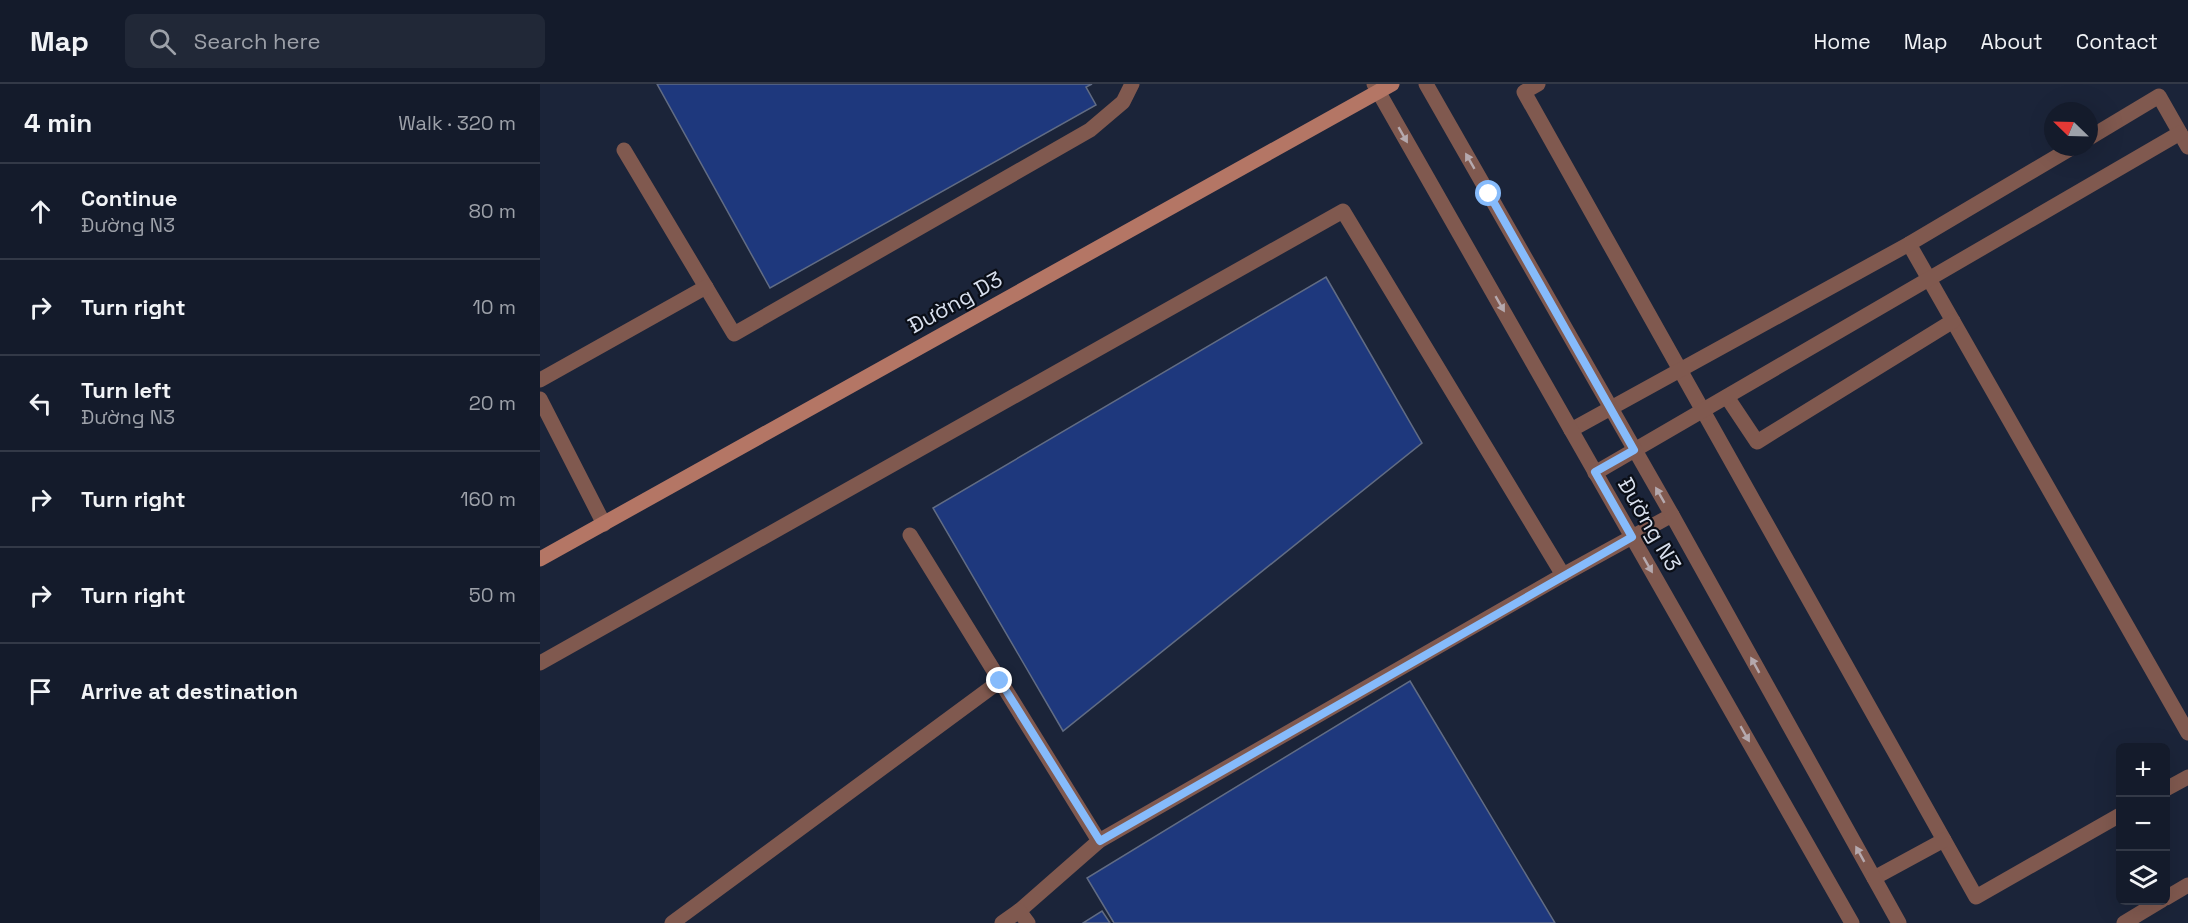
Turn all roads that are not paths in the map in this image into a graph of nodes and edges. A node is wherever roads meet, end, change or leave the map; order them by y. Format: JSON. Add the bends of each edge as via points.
{"nodes":[{"id":1,"x":1132,"y":84,"type":"edge"},
{"id":2,"x":1426,"y":84,"type":"edge"},
{"id":3,"x":1538,"y":84,"type":"edge"},
{"id":4,"x":1381,"y":86,"type":"edge"},
{"id":5,"x":2098,"y":133,"type":"edge"},
{"id":6,"x":2180,"y":133,"type":"junction"},
{"id":7,"x":2188,"y":147,"type":"edge"},
{"id":8,"x":624,"y":150,"type":"dead end"},
{"id":9,"x":2058,"y":156,"type":"edge"},
{"id":10,"x":1909,"y":244,"type":"junction"},
{"id":11,"x":1929,"y":279,"type":"junction"},
{"id":12,"x":706,"y":287,"type":"junction"},
{"id":13,"x":1953,"y":321,"type":"junction"},
{"id":14,"x":1680,"y":370,"type":"junction"},
{"id":15,"x":540,"y":380,"type":"edge"},
{"id":16,"x":1727,"y":397,"type":"junction"},
{"id":17,"x":1610,"y":409,"type":"junction"},
{"id":18,"x":542,"y":410,"type":"edge"},
{"id":19,"x":1702,"y":411,"type":"junction"},
{"id":20,"x":1571,"y":430,"type":"junction"},
{"id":21,"x":1634,"y":450,"type":"junction"},
{"id":22,"x":1595,"y":472,"type":"junction"},
{"id":23,"x":1672,"y":515,"type":"junction"},
{"id":24,"x":604,"y":524,"type":"junction"},
{"id":25,"x":910,"y":535,"type":"dead end"},
{"id":26,"x":1632,"y":537,"type":"junction"},
{"id":27,"x":540,"y":559,"type":"edge"},
{"id":28,"x":1563,"y":575,"type":"junction"},
{"id":29,"x":540,"y":663,"type":"edge"},
{"id":30,"x":1000,"y":681,"type":"junction"},
{"id":31,"x":2188,"y":733,"type":"edge"},
{"id":32,"x":2188,"y":777,"type":"edge"},
{"id":33,"x":2170,"y":787,"type":"edge"},
{"id":34,"x":2116,"y":818,"type":"edge"},
{"id":35,"x":1944,"y":840,"type":"junction"},
{"id":36,"x":1100,"y":841,"type":"junction"},
{"id":37,"x":1874,"y":878,"type":"junction"},
{"id":38,"x":2188,"y":885,"type":"edge"},
{"id":39,"x":2170,"y":896,"type":"edge"},
{"id":40,"x":2154,"y":905,"type":"edge"},
{"id":41,"x":1024,"y":917,"type":"edge"},
{"id":42,"x":672,"y":923,"type":"edge"},
{"id":43,"x":1002,"y":923,"type":"edge"},
{"id":44,"x":1852,"y":923,"type":"edge"},
{"id":45,"x":1899,"y":923,"type":"edge"},
{"id":46,"x":2124,"y":923,"type":"edge"}],
"edges":[{"from":1,"to":12,"type":"street","via":[[1123,102],[1090,130],[734,334]]},
{"from":17,"to":2,"type":"street","name":"Đường N3","one_way":true},
{"from":3,"to":14,"type":"street","via":[[1524,92]]},
{"from":4,"to":20,"type":"street","name":"Đường N3","one_way":true},
{"from":4,"to":24,"type":"main road","name":"Đường D3"},
{"from":5,"to":6,"type":"street","via":[[2159,96]]},
{"from":6,"to":7,"type":"street"},
{"from":6,"to":11,"type":"street"},
{"from":8,"to":12,"type":"street"},
{"from":9,"to":10,"type":"street"},
{"from":10,"to":11,"type":"street"},
{"from":10,"to":14,"type":"street"},
{"from":11,"to":13,"type":"street"},
{"from":11,"to":16,"type":"street"},
{"from":12,"to":15,"type":"street"},
{"from":13,"to":16,"type":"street","via":[[1756,442]]},
{"from":13,"to":31,"type":"street"},
{"from":14,"to":17,"type":"street"},
{"from":14,"to":19,"type":"street"},
{"from":16,"to":19,"type":"street"},
{"from":17,"to":20,"type":"street"},
{"from":17,"to":21,"type":"street","name":"Đường N3"},
{"from":18,"to":24,"type":"street"},
{"from":19,"to":21,"type":"street"},
{"from":19,"to":35,"type":"street"},
{"from":20,"to":22,"type":"street","name":"Đường N3"},
{"from":21,"to":22,"type":"street"},
{"from":23,"to":21,"type":"street","name":"Đường N3","one_way":true},
{"from":22,"to":26,"type":"street","name":"Đường N3"},
{"from":23,"to":26,"type":"street"},
{"from":37,"to":23,"type":"street","name":"Đường N3","one_way":true},
{"from":24,"to":27,"type":"main road","name":"Đường D3"},
{"from":25,"to":30,"type":"street"},
{"from":26,"to":28,"type":"street"},
{"from":26,"to":44,"type":"street","name":"Đường N3","one_way":true},
{"from":28,"to":29,"type":"street","via":[[1343,211]]},
{"from":28,"to":36,"type":"street"},
{"from":30,"to":36,"type":"street"},
{"from":30,"to":42,"type":"street"},
{"from":32,"to":33,"type":"street"},
{"from":34,"to":35,"type":"street","via":[[1976,897]]},
{"from":35,"to":37,"type":"street"},
{"from":36,"to":41,"type":"street"},
{"from":37,"to":45,"type":"street","name":"Đường N3"},
{"from":38,"to":39,"type":"street"},
{"from":40,"to":46,"type":"street"},
{"from":41,"to":43,"type":"street"}]}
